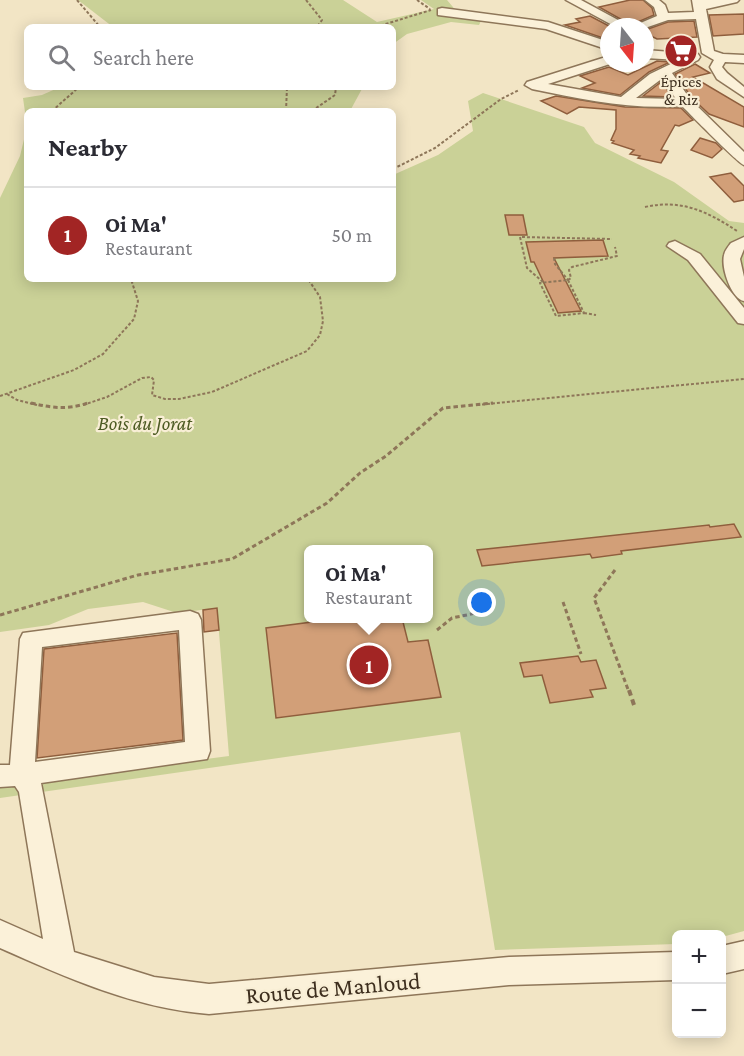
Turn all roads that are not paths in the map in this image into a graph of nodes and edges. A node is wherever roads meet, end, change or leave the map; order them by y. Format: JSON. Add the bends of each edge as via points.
{"nodes":[{"id":1,"x":572,"y":0,"type":"edge"},
{"id":2,"x":651,"y":0,"type":"edge"},
{"id":3,"x":733,"y":0,"type":"edge"},
{"id":4,"x":700,"y":7,"type":"edge"},
{"id":5,"x":442,"y":12,"type":"dead end"},
{"id":6,"x":607,"y":18,"type":"edge"},
{"id":7,"x":664,"y":18,"type":"junction"},
{"id":8,"x":654,"y":21,"type":"edge"},
{"id":9,"x":600,"y":43,"type":"edge"},
{"id":10,"x":654,"y":49,"type":"edge"},
{"id":11,"x":654,"y":54,"type":"edge"},
{"id":12,"x":661,"y":54,"type":"junction"},
{"id":13,"x":715,"y":56,"type":"junction"},
{"id":14,"x":694,"y":57,"type":"junction"},
{"id":15,"x":744,"y":59,"type":"edge"},
{"id":16,"x":600,"y":63,"type":"edge"},
{"id":17,"x":665,"y":73,"type":"junction"},
{"id":18,"x":744,"y":93,"type":"edge"},
{"id":19,"x":626,"y":100,"type":"junction"},
{"id":20,"x":685,"y":102,"type":"junction"},
{"id":21,"x":744,"y":161,"type":"edge"},
{"id":22,"x":744,"y":242,"type":"edge"},
{"id":23,"x":675,"y":246,"type":"dead end"},
{"id":24,"x":744,"y":296,"type":"edge"},
{"id":25,"x":744,"y":319,"type":"edge"},
{"id":26,"x":11,"y":776,"type":"edge"},
{"id":27,"x":0,"y":934,"type":"edge"},
{"id":28,"x":744,"y":955,"type":"edge"},
{"id":29,"x":726,"y":959,"type":"edge"},
{"id":30,"x":61,"y":960,"type":"junction"},
{"id":31,"x":672,"y":966,"type":"edge"}],
"edges":[{"from":1,"to":6,"type":"street"},
{"from":2,"to":7,"type":"street","via":[[659,5]]},
{"from":3,"to":4,"type":"street"},
{"from":4,"to":7,"type":"street"},
{"from":4,"to":13,"type":"street"},
{"from":5,"to":9,"type":"street","via":[[548,26]]},
{"from":7,"to":8,"type":"street"},
{"from":10,"to":12,"type":"street"},
{"from":11,"to":12,"type":"street"},
{"from":12,"to":14,"type":"street"},
{"from":13,"to":14,"type":"street"},
{"from":13,"to":15,"type":"street"},
{"from":13,"to":18,"type":"street","via":[[719,74]]},
{"from":14,"to":17,"type":"street"},
{"from":16,"to":19,"type":"street","via":[[532,85]]},
{"from":17,"to":19,"type":"street"},
{"from":17,"to":20,"type":"street"},
{"from":19,"to":20,"type":"street"},
{"from":20,"to":21,"type":"street"},
{"from":22,"to":24,"type":"street","via":[[735,247],[731,258]]},
{"from":23,"to":25,"type":"street","via":[[694,257]]},
{"from":26,"to":26,"type":"street","via":[[31,639],[190,620],[198,751]]},
{"from":26,"to":30,"type":"street","via":[[31,790]]},
{"from":27,"to":30,"type":"street","name":"Route de Manloud"},
{"from":28,"to":29,"type":"street"},
{"from":30,"to":31,"type":"street","name":"Route de Manloud","via":[[155,994],[209,999],[508,971]]}]}
